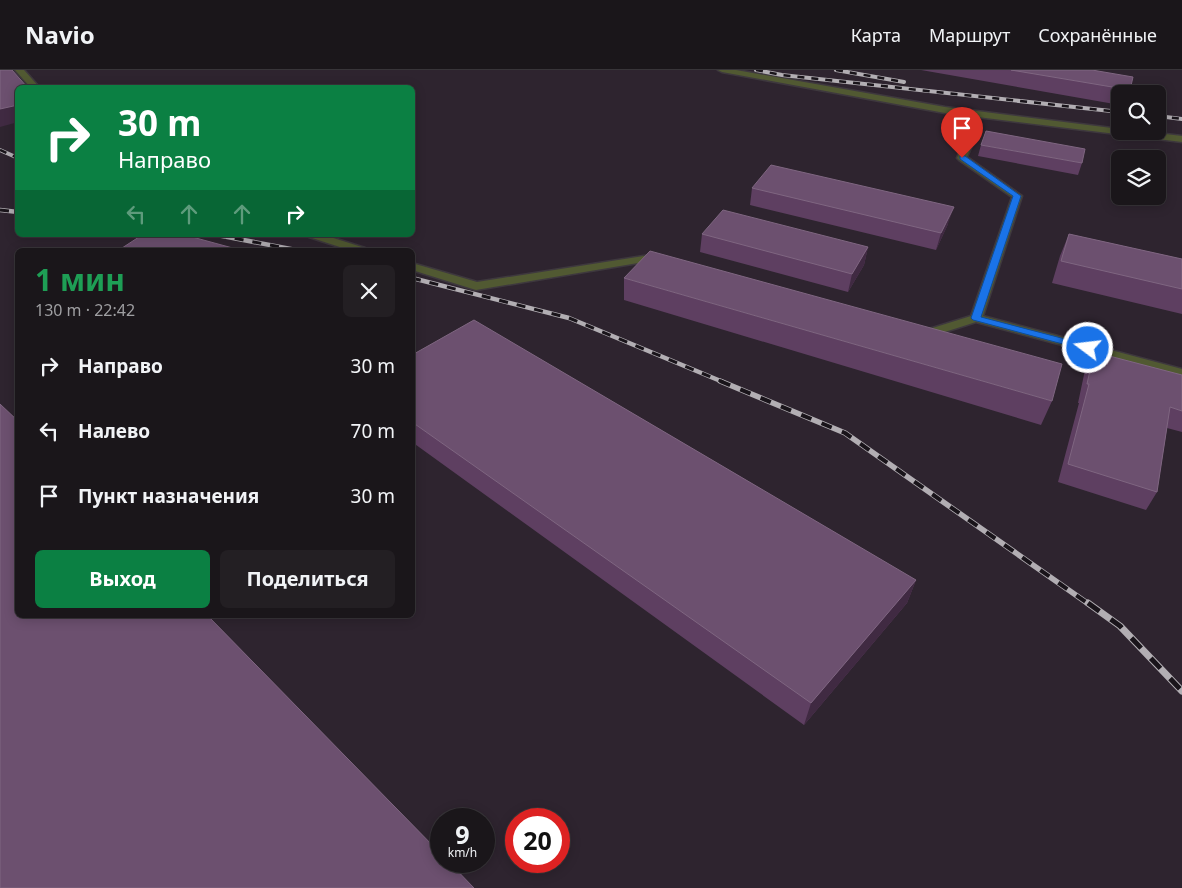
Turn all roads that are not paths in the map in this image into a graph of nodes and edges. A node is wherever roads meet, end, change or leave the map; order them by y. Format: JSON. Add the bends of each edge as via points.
{"nodes":[{"id":1,"x":19,"y":70,"type":"edge"},
{"id":2,"x":722,"y":70,"type":"edge"},
{"id":3,"x":33,"y":85,"type":"edge"},
{"id":4,"x":1182,"y":139,"type":"edge"},
{"id":5,"x":968,"y":143,"type":"dead end"},
{"id":6,"x":319,"y":237,"type":"edge"},
{"id":7,"x":355,"y":248,"type":"edge"},
{"id":8,"x":415,"y":267,"type":"edge"},
{"id":9,"x":976,"y":318,"type":"junction"},
{"id":10,"x":1182,"y":373,"type":"edge"}],
"edges":[{"from":1,"to":3,"type":"lane"},
{"from":2,"to":4,"type":"lane","via":[[944,110]]},
{"from":5,"to":9,"type":"lane","via":[[962,158],[1017,196]]},
{"from":6,"to":7,"type":"lane"},
{"from":8,"to":9,"type":"lane","via":[[476,286],[650,258],[926,334]]},
{"from":9,"to":10,"type":"lane"}]}
